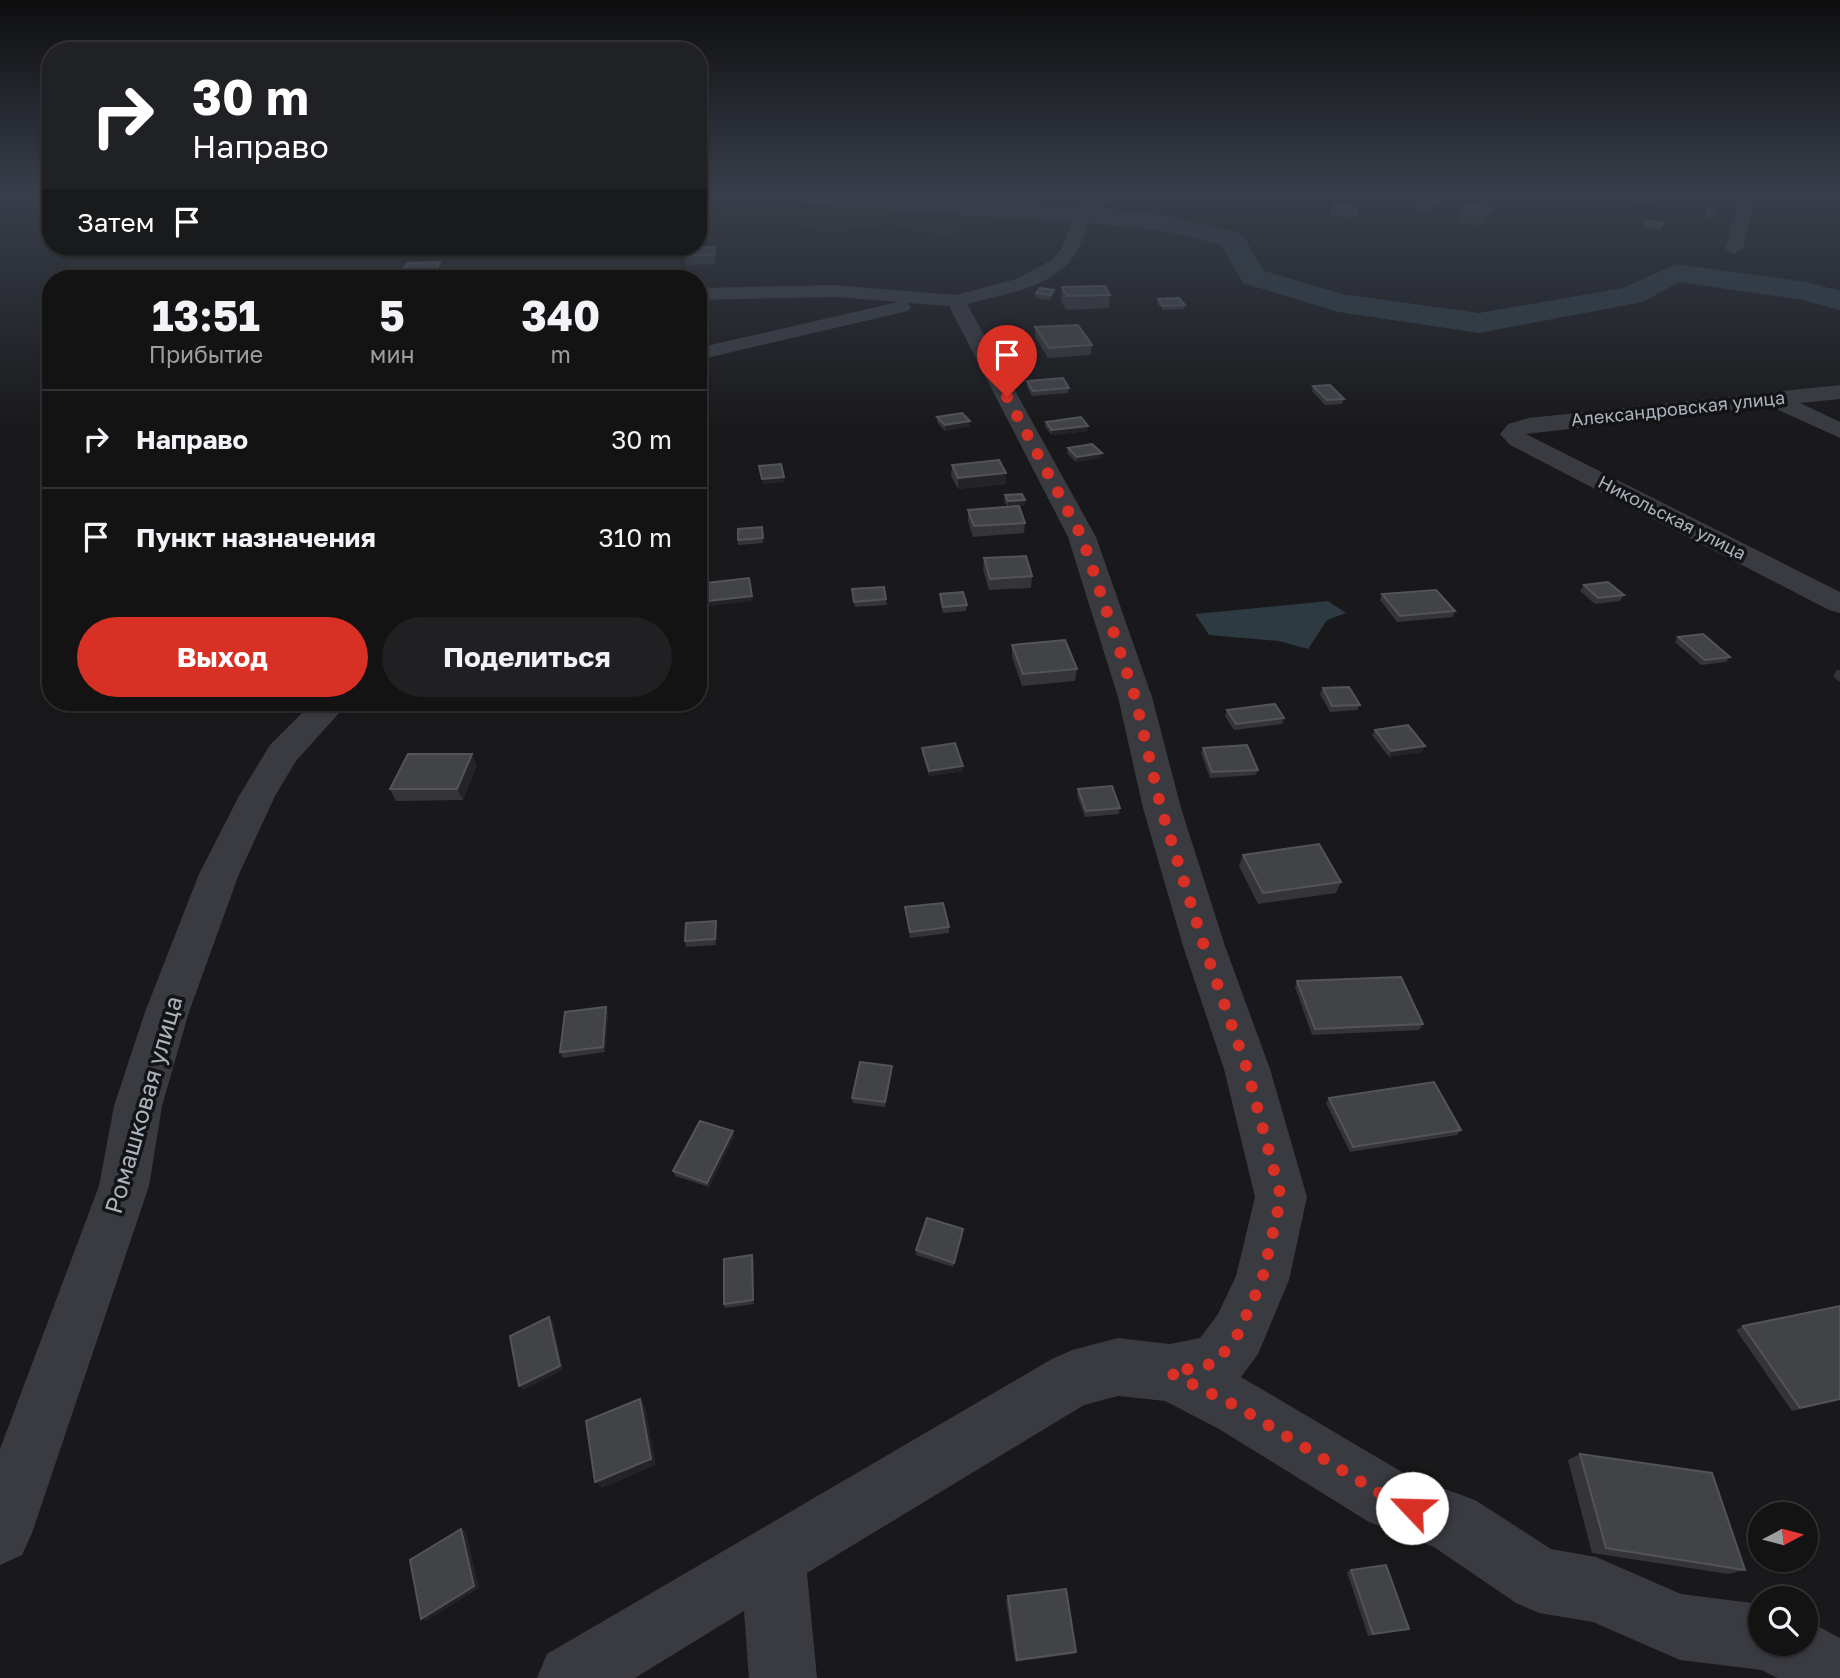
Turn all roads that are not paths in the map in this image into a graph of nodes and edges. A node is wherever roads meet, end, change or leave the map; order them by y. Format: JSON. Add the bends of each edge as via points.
{"nodes":[{"id":1,"x":1040,"y":273,"type":"edge"},
{"id":2,"x":707,"y":294,"type":"edge"},
{"id":3,"x":944,"y":300,"type":"junction"},
{"id":4,"x":707,"y":352,"type":"edge"},
{"id":5,"x":1840,"y":392,"type":"edge"},
{"id":6,"x":1773,"y":399,"type":"junction"},
{"id":7,"x":1516,"y":429,"type":"joint"},
{"id":8,"x":1840,"y":431,"type":"edge"},
{"id":9,"x":1840,"y":604,"type":"edge"},
{"id":10,"x":323,"y":711,"type":"edge"},
{"id":11,"x":1170,"y":1373,"type":"junction"},
{"id":12,"x":0,"y":1532,"type":"edge"},
{"id":13,"x":773,"y":1557,"type":"junction"},
{"id":14,"x":1748,"y":1636,"type":"edge"},
{"id":15,"x":1805,"y":1656,"type":"edge"},
{"id":16,"x":1840,"y":1674,"type":"edge"},
{"id":17,"x":571,"y":1678,"type":"edge"},
{"id":18,"x":783,"y":1678,"type":"edge"}],
"edges":[{"from":1,"to":3,"type":"street"},
{"from":2,"to":3,"type":"street","via":[[835,291]]},
{"from":3,"to":4,"type":"street"},
{"from":3,"to":11,"type":"street","via":[[1082,537],[1135,697],[1161,808],[1247,1069],[1281,1197],[1262,1280],[1238,1334],[1216,1363]]},
{"from":5,"to":6,"type":"street","name":"Александровская улица"},
{"from":6,"to":7,"type":"street","name":"Александровская улица"},
{"from":6,"to":8,"type":"street"},
{"from":7,"to":9,"type":"street","name":"Никольская улица","via":[[1512,434],[1519,440]]},
{"from":10,"to":12,"type":"street","name":"Ромашковая улица","via":[[283,753],[219,874],[167,1012],[138,1106],[124,1186]]},
{"from":11,"to":13,"type":"street","via":[[1118,1367],[1072,1379]]},
{"from":11,"to":14,"type":"street","via":[[1240,1408],[1391,1500],[1454,1522],[1539,1580],[1596,1590],[1680,1627]]},
{"from":13,"to":17,"type":"street"},
{"from":13,"to":18,"type":"street"},
{"from":15,"to":16,"type":"street"}]}
